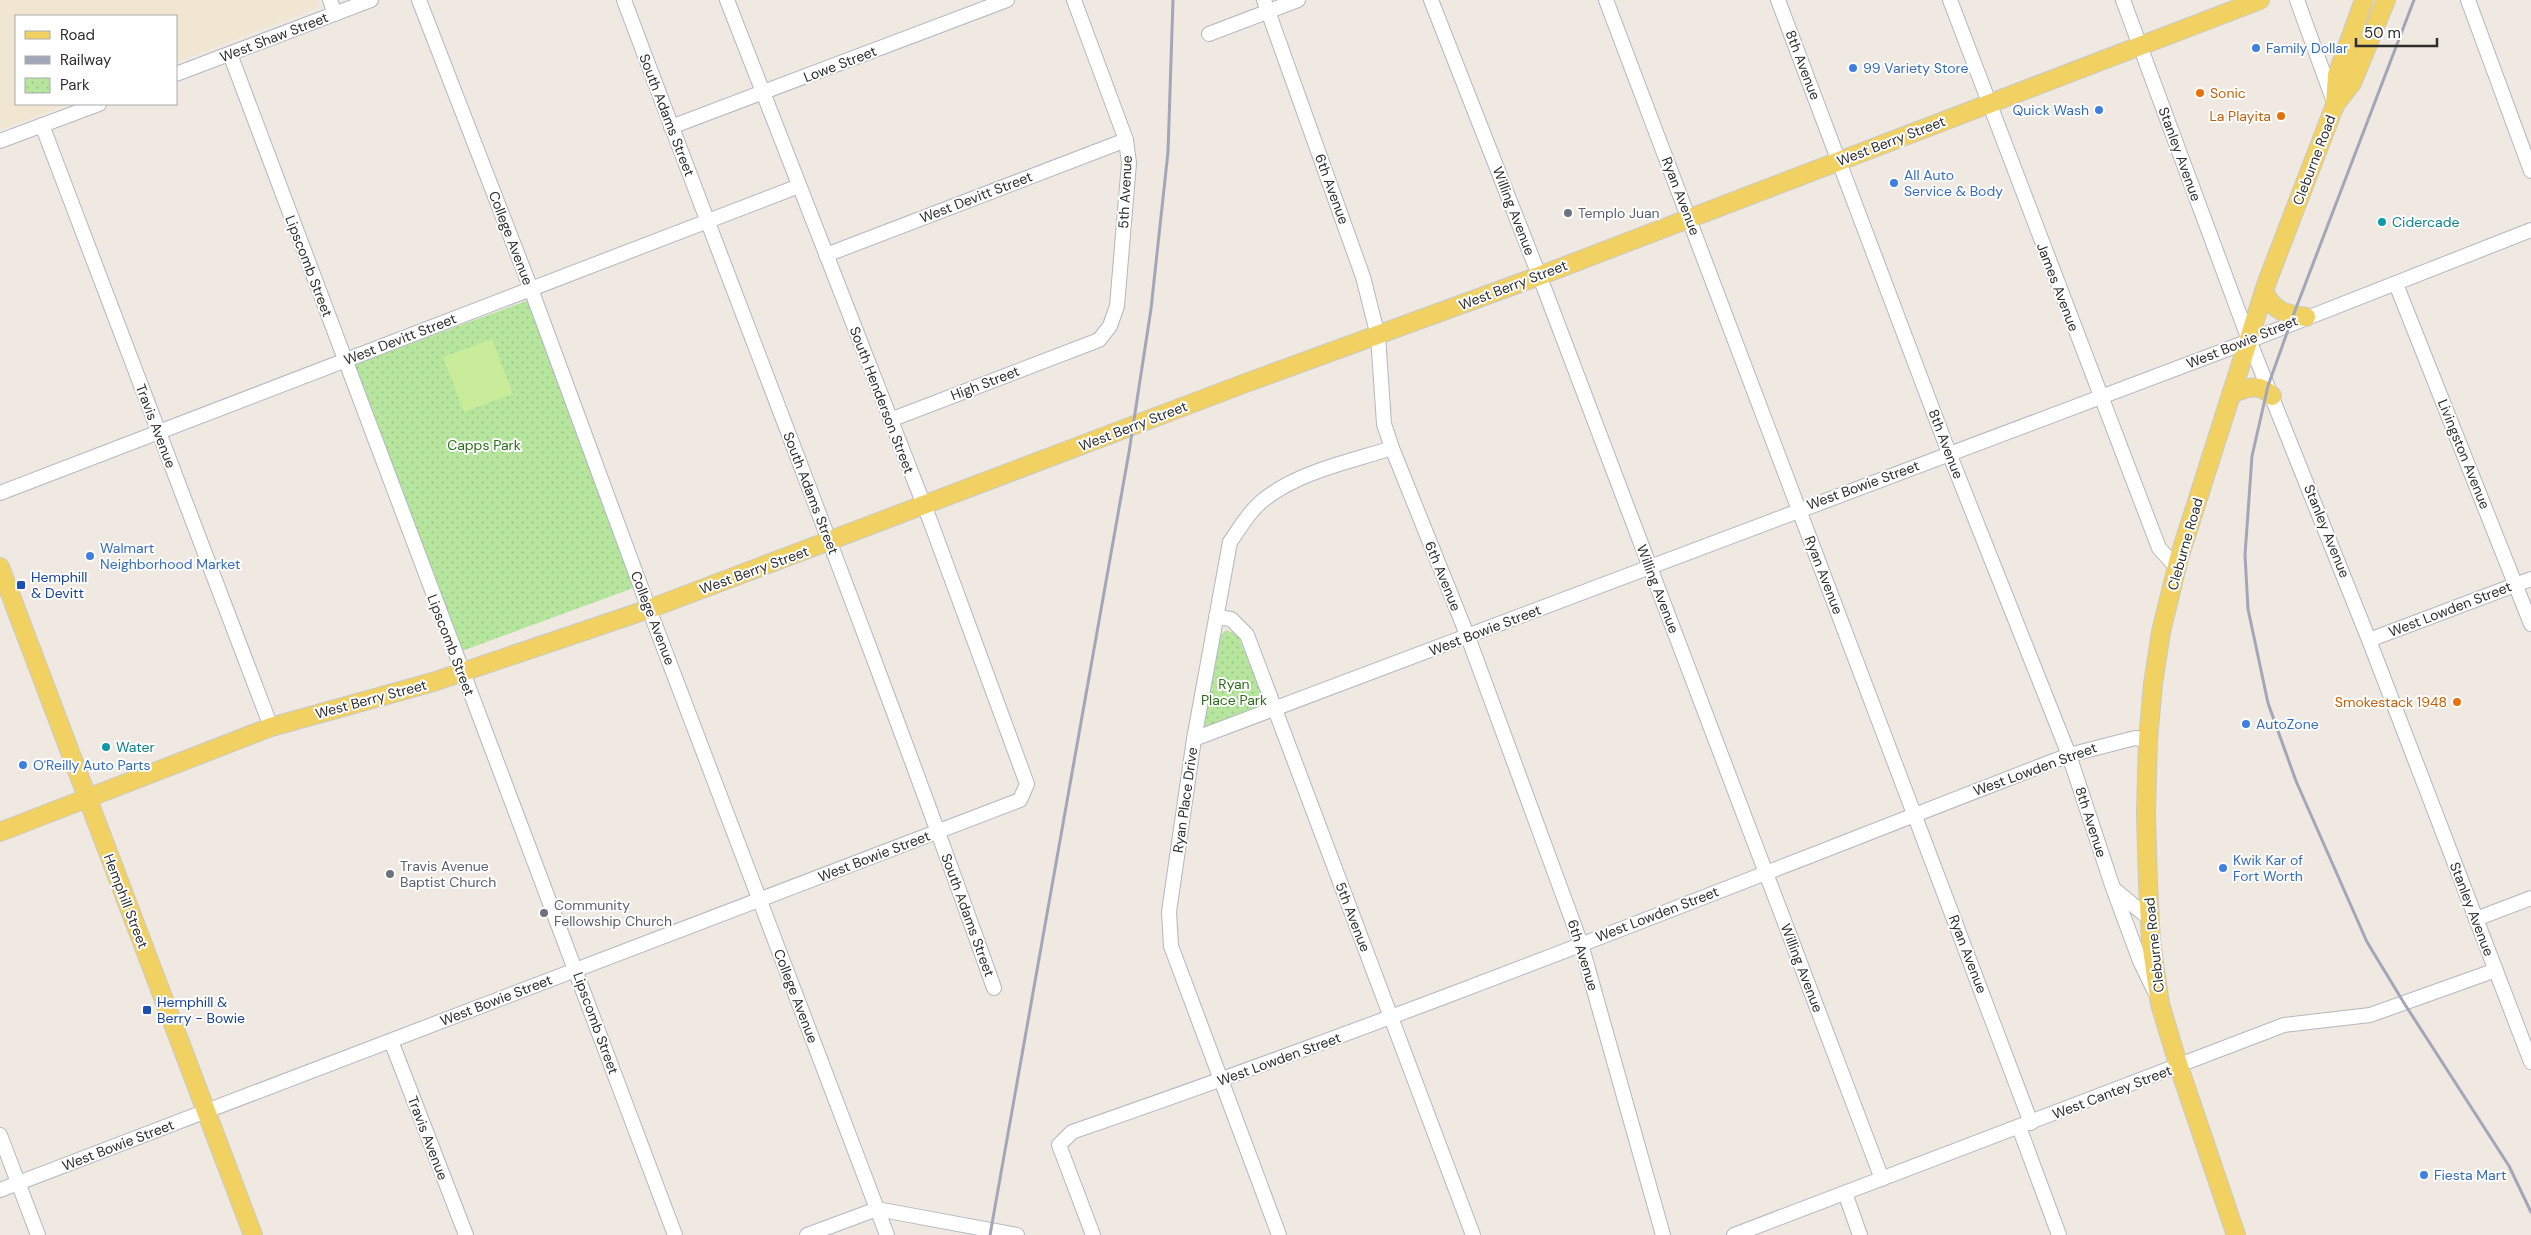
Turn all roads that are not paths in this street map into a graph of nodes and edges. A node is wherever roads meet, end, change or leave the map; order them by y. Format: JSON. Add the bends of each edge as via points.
{"nodes":[{"id":1,"x":330,"y":0,"type":"edge"},
{"id":2,"x":371,"y":0,"type":"edge"},
{"id":3,"x":419,"y":0,"type":"edge"},
{"id":4,"x":624,"y":0,"type":"edge"},
{"id":5,"x":727,"y":0,"type":"edge"},
{"id":6,"x":1007,"y":0,"type":"edge"},
{"id":7,"x":1074,"y":0,"type":"edge"},
{"id":8,"x":1298,"y":0,"type":"edge"},
{"id":9,"x":1431,"y":0,"type":"edge"},
{"id":10,"x":1606,"y":0,"type":"edge"},
{"id":11,"x":1778,"y":0,"type":"edge"},
{"id":12,"x":1950,"y":0,"type":"edge"},
{"id":13,"x":2123,"y":0,"type":"edge"},
{"id":14,"x":2260,"y":0,"type":"edge"},
{"id":15,"x":2296,"y":0,"type":"edge"},
{"id":16,"x":2364,"y":0,"type":"edge"},
{"id":17,"x":2386,"y":0,"type":"edge"},
{"id":18,"x":2468,"y":0,"type":"edge"},
{"id":19,"x":1266,"y":6,"type":"edge"},
{"id":20,"x":335,"y":14,"type":"junction"},
{"id":21,"x":1209,"y":34,"type":"dead end"},
{"id":22,"x":2141,"y":45,"type":"junction"},
{"id":23,"x":230,"y":54,"type":"junction"},
{"id":24,"x":178,"y":73,"type":"edge"},
{"id":25,"x":763,"y":94,"type":"junction"},
{"id":26,"x":1989,"y":104,"type":"junction"},
{"id":27,"x":96,"y":105,"type":"edge"},
{"id":28,"x":2335,"y":105,"type":"junction"},
{"id":29,"x":42,"y":125,"type":"junction"},
{"id":30,"x":671,"y":127,"type":"junction"},
{"id":31,"x":1126,"y":140,"type":"junction"},
{"id":32,"x":0,"y":141,"type":"edge"},
{"id":33,"x":1839,"y":161,"type":"junction"},
{"id":34,"x":2531,"y":171,"type":"edge"},
{"id":35,"x":799,"y":186,"type":"junction"},
{"id":36,"x":1689,"y":218,"type":"junction"},
{"id":37,"x":706,"y":221,"type":"junction"},
{"id":38,"x":2531,"y":230,"type":"edge"},
{"id":39,"x":826,"y":255,"type":"junction"},
{"id":40,"x":1539,"y":276,"type":"junction"},
{"id":41,"x":2396,"y":284,"type":"junction"},
{"id":42,"x":531,"y":288,"type":"junction"},
{"id":43,"x":2264,"y":291,"type":"junction"},
{"id":44,"x":2306,"y":317,"type":"junction"},
{"id":45,"x":1378,"y":336,"type":"junction"},
{"id":46,"x":2249,"y":340,"type":"junction"},
{"id":47,"x":1080,"y":346,"type":"joint"},
{"id":48,"x":344,"y":360,"type":"junction"},
{"id":49,"x":2231,"y":394,"type":"junction"},
{"id":50,"x":2272,"y":396,"type":"junction"},
{"id":51,"x":2100,"y":397,"type":"junction"},
{"id":52,"x":890,"y":420,"type":"junction"},
{"id":53,"x":157,"y":432,"type":"junction"},
{"id":54,"x":1392,"y":448,"type":"junction"},
{"id":55,"x":1948,"y":453,"type":"junction"},
{"id":56,"x":0,"y":493,"type":"edge"},
{"id":57,"x":924,"y":506,"type":"junction"},
{"id":58,"x":1799,"y":509,"type":"junction"},
{"id":59,"x":830,"y":542,"type":"junction"},
{"id":60,"x":0,"y":567,"type":"edge"},
{"id":61,"x":1649,"y":567,"type":"junction"},
{"id":62,"x":2177,"y":568,"type":"junction"},
{"id":63,"x":2531,"y":579,"type":"edge"},
{"id":64,"x":2516,"y":585,"type":"junction"},
{"id":65,"x":649,"y":609,"type":"junction"},
{"id":66,"x":1216,"y":617,"type":"junction"},
{"id":67,"x":2531,"y":624,"type":"edge"},
{"id":68,"x":1468,"y":637,"type":"junction"},
{"id":69,"x":2370,"y":640,"type":"junction"},
{"id":70,"x":461,"y":673,"type":"junction"},
{"id":71,"x":1275,"y":710,"type":"junction"},
{"id":72,"x":271,"y":727,"type":"junction"},
{"id":73,"x":1194,"y":739,"type":"junction"},
{"id":74,"x":2148,"y":740,"type":"junction"},
{"id":75,"x":2069,"y":754,"type":"junction"},
{"id":76,"x":86,"y":798,"type":"junction"},
{"id":77,"x":1020,"y":800,"type":"joint"},
{"id":78,"x":1915,"y":814,"type":"junction"},
{"id":79,"x":0,"y":832,"type":"edge"},
{"id":80,"x":938,"y":832,"type":"junction"},
{"id":81,"x":1765,"y":872,"type":"junction"},
{"id":82,"x":2113,"y":888,"type":"junction"},
{"id":83,"x":2531,"y":898,"type":"edge"},
{"id":84,"x":759,"y":900,"type":"junction"},
{"id":85,"x":2150,"y":919,"type":"junction"},
{"id":86,"x":2476,"y":919,"type":"junction"},
{"id":87,"x":1581,"y":944,"type":"junction"},
{"id":88,"x":576,"y":970,"type":"junction"},
{"id":89,"x":2496,"y":970,"type":"junction"},
{"id":90,"x":994,"y":988,"type":"dead end"},
{"id":91,"x":2160,"y":1004,"type":"junction"},
{"id":92,"x":1391,"y":1017,"type":"junction"},
{"id":93,"x":391,"y":1041,"type":"junction"},
{"id":94,"x":2531,"y":1062,"type":"edge"},
{"id":95,"x":2178,"y":1067,"type":"junction"},
{"id":96,"x":1221,"y":1081,"type":"junction"},
{"id":97,"x":206,"y":1111,"type":"junction"},
{"id":98,"x":2025,"y":1125,"type":"junction"},
{"id":99,"x":0,"y":1135,"type":"edge"},
{"id":100,"x":1882,"y":1179,"type":"junction"},
{"id":101,"x":18,"y":1183,"type":"junction"},
{"id":102,"x":0,"y":1190,"type":"edge"},
{"id":103,"x":1845,"y":1193,"type":"junction"},
{"id":104,"x":877,"y":1209,"type":"junction"},
{"id":105,"x":38,"y":1235,"type":"edge"},
{"id":106,"x":253,"y":1235,"type":"edge"},
{"id":107,"x":466,"y":1235,"type":"edge"},
{"id":108,"x":675,"y":1235,"type":"edge"},
{"id":109,"x":807,"y":1235,"type":"edge"},
{"id":110,"x":887,"y":1235,"type":"edge"},
{"id":111,"x":1017,"y":1235,"type":"edge"},
{"id":112,"x":1093,"y":1235,"type":"edge"},
{"id":113,"x":1279,"y":1235,"type":"edge"},
{"id":114,"x":1473,"y":1235,"type":"edge"},
{"id":115,"x":1664,"y":1235,"type":"edge"},
{"id":116,"x":1734,"y":1235,"type":"edge"},
{"id":117,"x":1860,"y":1235,"type":"edge"},
{"id":118,"x":2058,"y":1235,"type":"edge"},
{"id":119,"x":2236,"y":1235,"type":"edge"}],
"edges":[{"from":1,"to":20,"type":"street"},
{"from":2,"to":20,"type":"street","name":"West Shaw Street"},
{"from":3,"to":42,"type":"street","name":"College Avenue"},
{"from":4,"to":30,"type":"street","name":"South Adams Street"},
{"from":5,"to":25,"type":"street","name":"South Henderson Street"},
{"from":6,"to":25,"type":"street","name":"Lowe Street"},
{"from":7,"to":31,"type":"street","name":"5th Avenue"},
{"from":8,"to":19,"type":"street"},
{"from":9,"to":40,"type":"street","name":"Willing Avenue"},
{"from":10,"to":36,"type":"street","name":"Ryan Avenue"},
{"from":11,"to":33,"type":"street","name":"8th Avenue"},
{"from":12,"to":26,"type":"street","name":"James Avenue"},
{"from":13,"to":22,"type":"street","name":"Stanley Avenue"},
{"from":14,"to":22,"type":"main road","name":"West Berry Street"},
{"from":15,"to":28,"type":"street"},
{"from":16,"to":28,"type":"main road","name":"Cleburne Road","via":[[2337,74]]},
{"from":17,"to":28,"type":"main road","name":"Cleburne Road","via":[[2352,83]]},
{"from":18,"to":34,"type":"street"},
{"from":19,"to":21,"type":"street"},
{"from":19,"to":45,"type":"street","name":"6th Avenue","via":[[1364,277]]},
{"from":20,"to":23,"type":"street","name":"West Shaw Street"},
{"from":22,"to":26,"type":"main road","name":"West Berry Street"},
{"from":22,"to":46,"type":"street","name":"Stanley Avenue"},
{"from":23,"to":24,"type":"street","name":"West Shaw Street"},
{"from":23,"to":48,"type":"street","name":"Lipscomb Street"},
{"from":25,"to":30,"type":"street","name":"Lowe Street"},
{"from":25,"to":35,"type":"street","name":"South Henderson Street"},
{"from":26,"to":33,"type":"main road","name":"West Berry Street"},
{"from":26,"to":51,"type":"street","name":"James Avenue"},
{"from":27,"to":29,"type":"street"},
{"from":28,"to":43,"type":"main road","name":"Cleburne Road"},
{"from":29,"to":32,"type":"street"},
{"from":29,"to":53,"type":"street","name":"Travis Avenue"},
{"from":30,"to":37,"type":"street","name":"South Adams Street"},
{"from":31,"to":39,"type":"street","name":"West Devitt Street"},
{"from":31,"to":47,"type":"street","name":"5th Avenue","via":[[1128,162],[1117,306],[1110,326],[1098,340]]},
{"from":33,"to":36,"type":"main road","name":"West Berry Street"},
{"from":33,"to":55,"type":"street","name":"8th Avenue"},
{"from":35,"to":37,"type":"street","name":"West Devitt Street"},
{"from":35,"to":39,"type":"street","name":"South Henderson Street"},
{"from":36,"to":40,"type":"main road","name":"West Berry Street"},
{"from":36,"to":58,"type":"street","name":"Ryan Avenue"},
{"from":37,"to":42,"type":"street","name":"West Devitt Street"},
{"from":37,"to":59,"type":"street","name":"South Adams Street"},
{"from":38,"to":41,"type":"street","name":"West Bowie Street"},
{"from":39,"to":52,"type":"street","name":"South Henderson Street"},
{"from":40,"to":45,"type":"main road","name":"West Berry Street"},
{"from":40,"to":61,"type":"street","name":"Willing Avenue"},
{"from":41,"to":44,"type":"street","name":"West Bowie Street"},
{"from":41,"to":64,"type":"street","name":"Livingston Avenue"},
{"from":42,"to":48,"type":"street","name":"West Devitt Street"},
{"from":42,"to":65,"type":"street","name":"College Avenue"},
{"from":43,"to":44,"type":"main road","via":[[2272,306],[2279,311]]},
{"from":43,"to":46,"type":"main road","name":"Cleburne Road"},
{"from":44,"to":46,"type":"street","name":"West Bowie Street"},
{"from":45,"to":54,"type":"street","name":"6th Avenue","via":[[1384,424]]},
{"from":45,"to":57,"type":"main road","name":"West Berry Street"},
{"from":46,"to":49,"type":"main road","name":"Cleburne Road"},
{"from":46,"to":50,"type":"street","name":"Stanley Avenue"},
{"from":46,"to":51,"type":"street","name":"West Bowie Street"},
{"from":47,"to":52,"type":"street","name":"High Street"},
{"from":48,"to":53,"type":"street","name":"West Devitt Street"},
{"from":48,"to":70,"type":"street","name":"Lipscomb Street"},
{"from":49,"to":50,"type":"main road","via":[[2257,387],[2267,390]]},
{"from":49,"to":62,"type":"main road","name":"Cleburne Road"},
{"from":50,"to":69,"type":"street","name":"Stanley Avenue"},
{"from":51,"to":55,"type":"street","name":"West Bowie Street"},
{"from":51,"to":62,"type":"street","name":"James Avenue","via":[[2159,548]]},
{"from":52,"to":57,"type":"street","name":"South Henderson Street"},
{"from":53,"to":56,"type":"street","name":"West Devitt Street"},
{"from":53,"to":72,"type":"street","name":"Travis Avenue"},
{"from":54,"to":66,"type":"street","name":"Ryan Place Drive","via":[[1307,476],[1261,502],[1230,542]]},
{"from":54,"to":68,"type":"street","name":"6th Avenue"},
{"from":55,"to":58,"type":"street","name":"West Bowie Street"},
{"from":55,"to":75,"type":"street","name":"8th Avenue"},
{"from":57,"to":59,"type":"main road","name":"West Berry Street"},
{"from":57,"to":77,"type":"street","name":"South Henderson Street","via":[[1027,784]]},
{"from":58,"to":61,"type":"street","name":"West Bowie Street"},
{"from":58,"to":78,"type":"street","name":"Ryan Avenue"},
{"from":59,"to":65,"type":"main road","name":"West Berry Street"},
{"from":59,"to":80,"type":"street","name":"South Adams Street"},
{"from":60,"to":76,"type":"main road","name":"Hemphill Street"},
{"from":61,"to":68,"type":"street","name":"West Bowie Street"},
{"from":61,"to":81,"type":"street","name":"Willing Avenue"},
{"from":62,"to":74,"type":"main road","name":"Cleburne Road","via":[[2161,632]]},
{"from":63,"to":64,"type":"street","name":"West Lowden Street"},
{"from":64,"to":67,"type":"street","name":"Livingston Avenue"},
{"from":64,"to":69,"type":"street","name":"West Lowden Street"},
{"from":65,"to":70,"type":"main road","name":"West Berry Street"},
{"from":65,"to":84,"type":"street","name":"College Avenue"},
{"from":66,"to":71,"type":"street","name":"5th Avenue","via":[[1231,618],[1247,634]]},
{"from":66,"to":73,"type":"street","name":"Ryan Place Drive"},
{"from":68,"to":71,"type":"street","name":"West Bowie Street"},
{"from":68,"to":87,"type":"street","name":"6th Avenue"},
{"from":69,"to":86,"type":"street","name":"Stanley Avenue"},
{"from":70,"to":72,"type":"main road","name":"West Berry Street"},
{"from":70,"to":88,"type":"street","name":"Lipscomb Street"},
{"from":71,"to":73,"type":"street","name":"West Bowie Street"},
{"from":71,"to":92,"type":"street","name":"5th Avenue"},
{"from":72,"to":76,"type":"main road","name":"West Berry Street"},
{"from":73,"to":96,"type":"street","name":"Ryan Place Drive","via":[[1169,930],[1171,946]]},
{"from":74,"to":75,"type":"street","name":"West Lowden Street","via":[[2135,738]]},
{"from":74,"to":85,"type":"main road","name":"Cleburne Road","via":[[2146,814]]},
{"from":75,"to":78,"type":"street","name":"West Lowden Street"},
{"from":75,"to":82,"type":"street","name":"8th Avenue"},
{"from":76,"to":79,"type":"main road","name":"West Berry Street"},
{"from":76,"to":97,"type":"main road","name":"Hemphill Street"},
{"from":77,"to":80,"type":"street","name":"West Bowie Street"},
{"from":78,"to":81,"type":"street","name":"West Lowden Street"},
{"from":78,"to":98,"type":"street","name":"Ryan Avenue"},
{"from":80,"to":84,"type":"street","name":"West Bowie Street"},
{"from":80,"to":90,"type":"street","name":"South Adams Street"},
{"from":81,"to":87,"type":"street","name":"West Lowden Street"},
{"from":81,"to":100,"type":"street","name":"Willing Avenue"},
{"from":82,"to":85,"type":"street"},
{"from":82,"to":91,"type":"street","name":"8th Avenue"},
{"from":83,"to":86,"type":"street"},
{"from":84,"to":88,"type":"street","name":"West Bowie Street"},
{"from":84,"to":104,"type":"street","name":"College Avenue"},
{"from":85,"to":91,"type":"main road","name":"Cleburne Road"},
{"from":86,"to":89,"type":"street","name":"Stanley Avenue"},
{"from":87,"to":92,"type":"street","name":"West Lowden Street"},
{"from":87,"to":115,"type":"street","name":"6th Avenue"},
{"from":88,"to":93,"type":"street","name":"West Bowie Street"},
{"from":88,"to":108,"type":"street","name":"Lipscomb Street"},
{"from":89,"to":94,"type":"street","name":"Stanley Avenue"},
{"from":89,"to":95,"type":"street","name":"West Cantey Street","via":[[2370,1015],[2284,1025]]},
{"from":91,"to":95,"type":"main road","name":"8th Avenue"},
{"from":92,"to":96,"type":"street","name":"West Lowden Street"},
{"from":92,"to":114,"type":"street","name":"5th Avenue"},
{"from":93,"to":97,"type":"street","name":"West Bowie Street"},
{"from":93,"to":107,"type":"street","name":"Travis Avenue"},
{"from":95,"to":98,"type":"street","name":"West Cantey Street"},
{"from":95,"to":119,"type":"main road","name":"8th Avenue"},
{"from":96,"to":112,"type":"street","name":"West Lowden Street","via":[[1072,1132],[1059,1146]]},
{"from":96,"to":113,"type":"street","name":"Ryan Place Drive"},
{"from":97,"to":101,"type":"street","name":"West Bowie Street"},
{"from":97,"to":106,"type":"main road","name":"Hemphill Street"},
{"from":98,"to":100,"type":"street","name":"West Cantey Street"},
{"from":98,"to":118,"type":"street","name":"Ryan Avenue"},
{"from":99,"to":101,"type":"street"},
{"from":100,"to":103,"type":"street","name":"West Cantey Street"},
{"from":101,"to":102,"type":"street","name":"West Bowie Street"},
{"from":101,"to":105,"type":"street"},
{"from":103,"to":116,"type":"street","name":"West Cantey Street"},
{"from":103,"to":117,"type":"street"},
{"from":104,"to":109,"type":"street"},
{"from":104,"to":110,"type":"street","name":"College Avenue"},
{"from":104,"to":111,"type":"street"}]}
